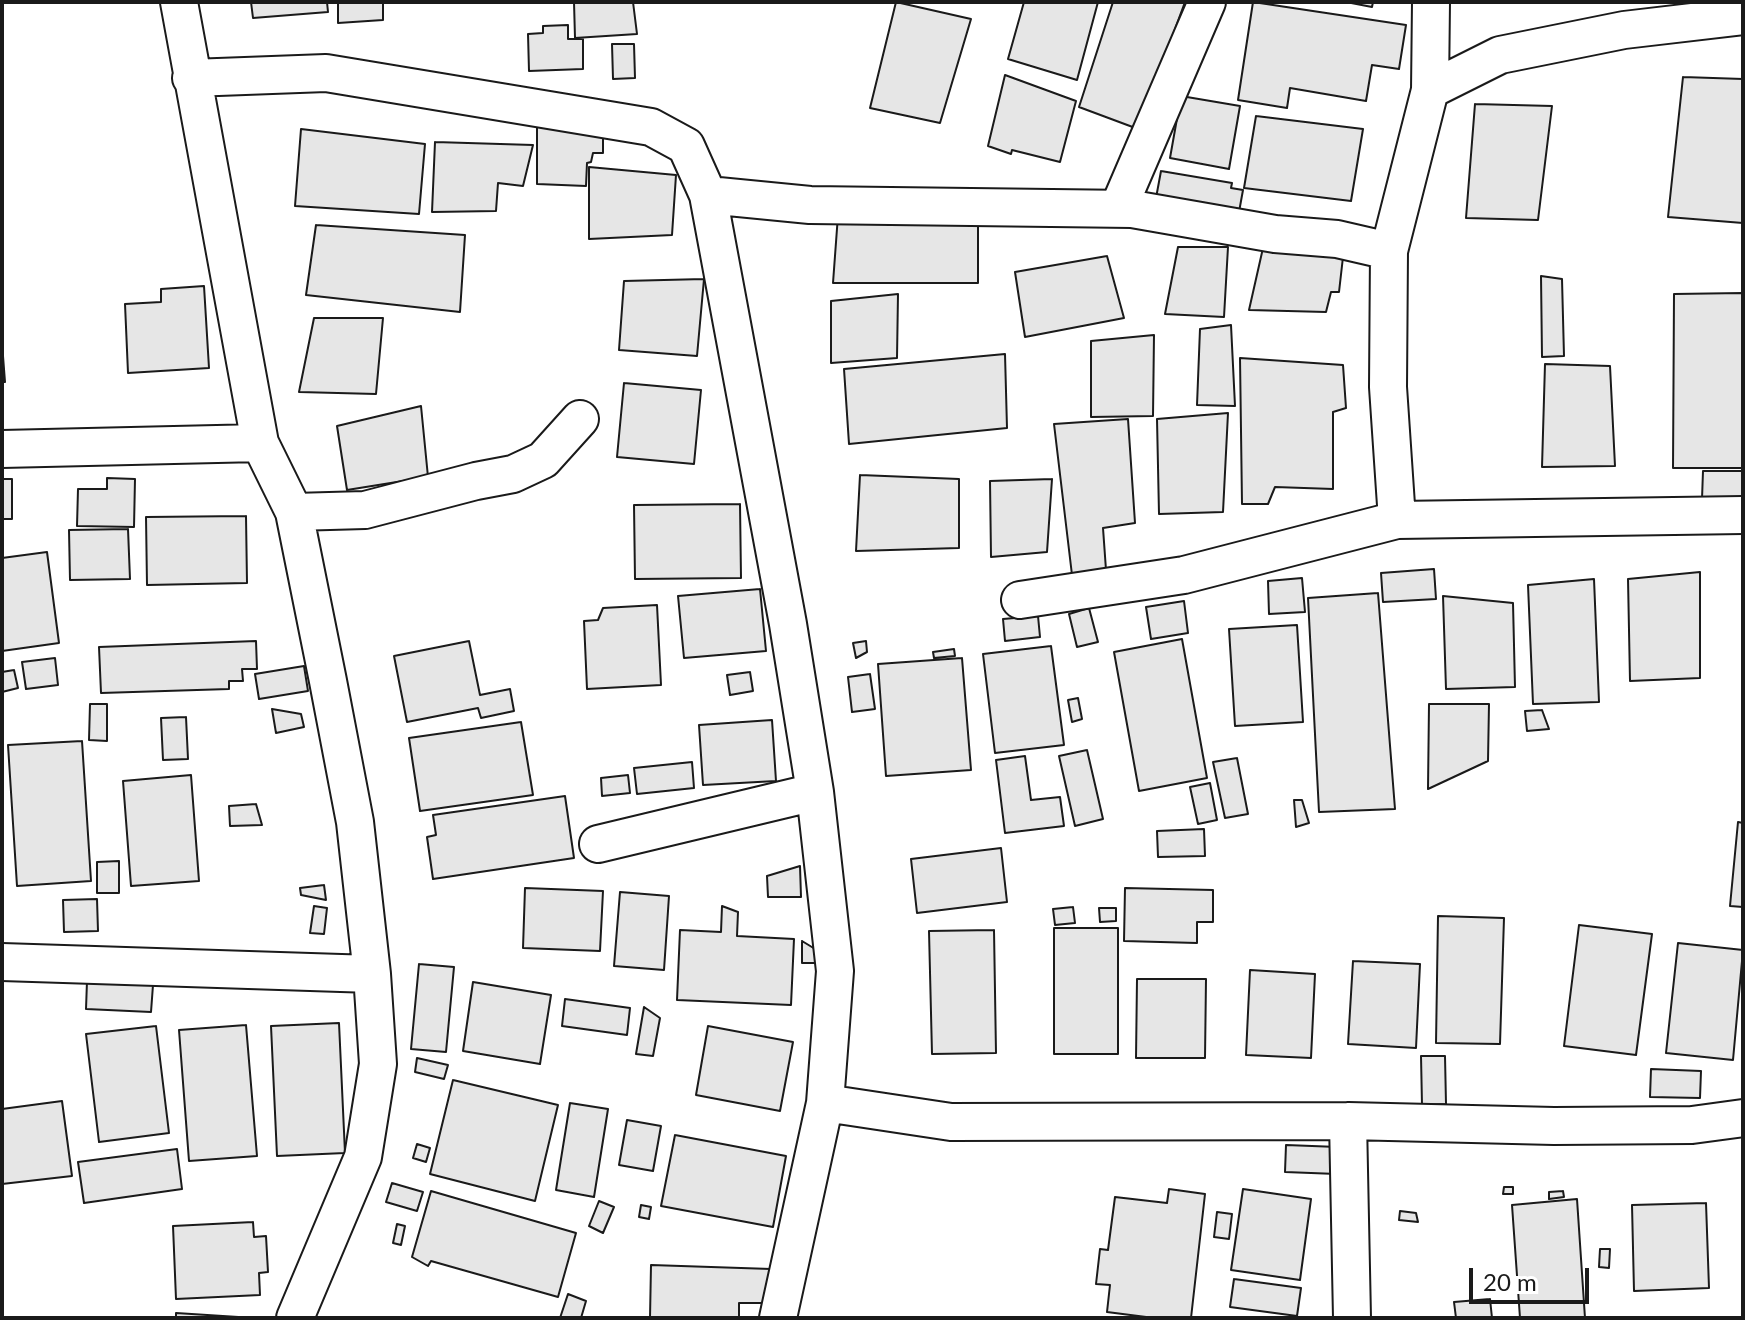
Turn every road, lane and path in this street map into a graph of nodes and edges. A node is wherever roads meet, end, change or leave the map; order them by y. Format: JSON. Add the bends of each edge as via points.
{"nodes":[{"id":1,"x":179,"y":2,"type":"edge"},
{"id":2,"x":1207,"y":2,"type":"edge"},
{"id":3,"x":1431,"y":2,"type":"edge"},
{"id":4,"x":1743,"y":16,"type":"edge"},
{"id":5,"x":191,"y":78,"type":"junction"},
{"id":6,"x":1430,"y":90,"type":"junction"},
{"id":7,"x":708,"y":195,"type":"junction"},
{"id":8,"x":1118,"y":209,"type":"junction"},
{"id":9,"x":1389,"y":251,"type":"junction"},
{"id":10,"x":580,"y":419,"type":"dead end"},
{"id":11,"x":260,"y":443,"type":"junction"},
{"id":12,"x":2,"y":449,"type":"edge"},
{"id":13,"x":294,"y":512,"type":"junction"},
{"id":14,"x":1743,"y":515,"type":"edge"},
{"id":15,"x":1397,"y":520,"type":"junction"},
{"id":16,"x":1020,"y":600,"type":"dead end"},
{"id":17,"x":815,"y":792,"type":"junction"},
{"id":18,"x":598,"y":844,"type":"dead end"},
{"id":19,"x":2,"y":962,"type":"edge"},
{"id":20,"x":372,"y":974,"type":"junction"},
{"id":21,"x":825,"y":1103,"type":"junction"},
{"id":22,"x":1743,"y":1118,"type":"edge"},
{"id":23,"x":1348,"y":1121,"type":"junction"},
{"id":24,"x":295,"y":1318,"type":"edge"},
{"id":25,"x":778,"y":1318,"type":"edge"},
{"id":26,"x":1352,"y":1318,"type":"edge"}],
"edges":[{"from":1,"to":5,"type":"street"},
{"from":2,"to":8,"type":"street"},
{"from":3,"to":6,"type":"street"},
{"from":4,"to":6,"type":"street","via":[[1624,30],[1500,55]]},
{"from":5,"to":7,"type":"street","via":[[326,73],[651,127],[686,146]]},
{"from":5,"to":11,"type":"street"},
{"from":6,"to":9,"type":"street"},
{"from":7,"to":8,"type":"street","via":[[810,205]]},
{"from":7,"to":17,"type":"street"},
{"from":8,"to":9,"type":"street"},
{"from":9,"to":15,"type":"street","via":[[1388,387]]},
{"from":10,"to":13,"type":"street","via":[[543,460],[513,474],[365,510]]},
{"from":11,"to":12,"type":"street"},
{"from":11,"to":13,"type":"street"},
{"from":13,"to":20,"type":"street","via":[[355,822]]},
{"from":14,"to":15,"type":"street"},
{"from":15,"to":16,"type":"street","via":[[1184,575]]},
{"from":17,"to":18,"type":"street"},
{"from":17,"to":21,"type":"street","via":[[835,971]]},
{"from":19,"to":20,"type":"street"},
{"from":20,"to":24,"type":"street","via":[[378,1064],[363,1157]]},
{"from":21,"to":23,"type":"street","via":[[951,1122]]},
{"from":21,"to":25,"type":"street"},
{"from":22,"to":23,"type":"street","via":[[1692,1125]]},
{"from":23,"to":26,"type":"street"}]}
